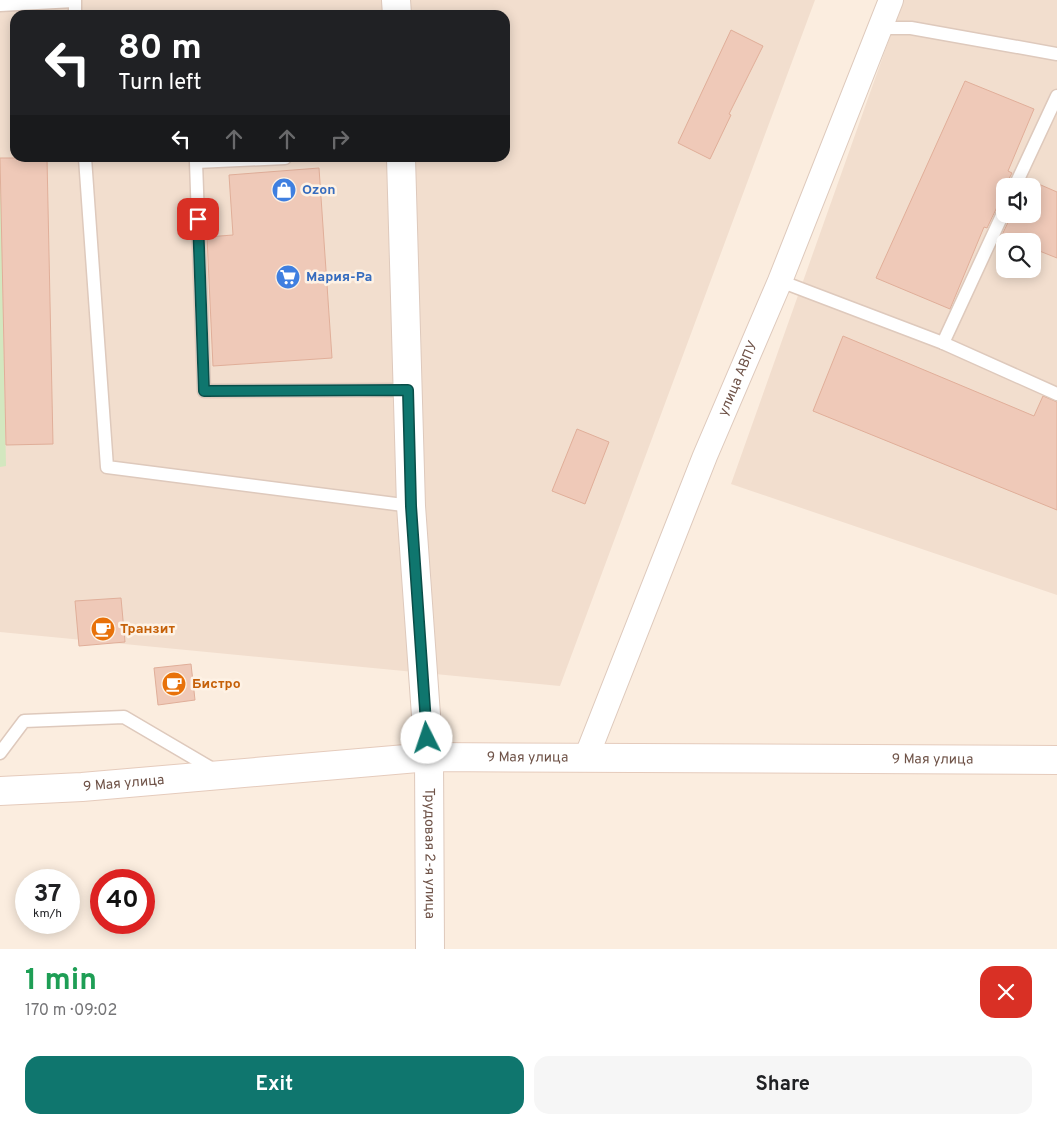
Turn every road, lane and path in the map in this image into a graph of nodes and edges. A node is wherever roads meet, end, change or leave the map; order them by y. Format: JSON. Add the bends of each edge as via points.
{"nodes":[{"id":1,"x":890,"y":0,"type":"edge"},
{"id":2,"x":74,"y":1,"type":"edge"},
{"id":3,"x":0,"y":4,"type":"edge"},
{"id":4,"x":880,"y":28,"type":"junction"},
{"id":5,"x":1057,"y":54,"type":"edge"},
{"id":6,"x":1057,"y":96,"type":"edge"},
{"id":7,"x":85,"y":162,"type":"edge"},
{"id":8,"x":196,"y":162,"type":"edge"},
{"id":9,"x":401,"y":162,"type":"edge"},
{"id":10,"x":1019,"y":178,"type":"edge"},
{"id":11,"x":999,"y":223,"type":"edge"},
{"id":12,"x":780,"y":281,"type":"junction"},
{"id":13,"x":943,"y":343,"type":"junction"},
{"id":14,"x":408,"y":390,"type":"junction"},
{"id":15,"x":1057,"y":394,"type":"edge"},
{"id":16,"x":411,"y":506,"type":"junction"},
{"id":17,"x":0,"y":753,"type":"edge"},
{"id":18,"x":429,"y":757,"type":"junction"},
{"id":19,"x":586,"y":758,"type":"junction"},
{"id":20,"x":1057,"y":760,"type":"edge"},
{"id":21,"x":222,"y":775,"type":"junction"},
{"id":22,"x":0,"y":791,"type":"edge"},
{"id":23,"x":430,"y":949,"type":"edge"}],
"edges":[{"from":1,"to":4,"type":"street","name":"улица АВПУ"},
{"from":2,"to":3,"type":"lane"},
{"from":4,"to":5,"type":"lane","via":[[911,28]]},
{"from":4,"to":12,"type":"street","name":"улица АВПУ"},
{"from":6,"to":10,"type":"lane"},
{"from":7,"to":16,"type":"lane","via":[[107,467]]},
{"from":8,"to":14,"type":"lane","via":[[204,391]]},
{"from":9,"to":14,"type":"main road","name":"Трудовая 2-я улица"},
{"from":11,"to":13,"type":"lane"},
{"from":12,"to":13,"type":"lane"},
{"from":12,"to":19,"type":"street","name":"улица АВПУ","via":[[705,456]]},
{"from":13,"to":15,"type":"lane"},
{"from":14,"to":16,"type":"main road","name":"Трудовая 2-я улица"},
{"from":16,"to":18,"type":"main road","name":"Трудовая 2-я улица"},
{"from":17,"to":21,"type":"lane","via":[[24,721],[124,717]]},
{"from":18,"to":19,"type":"main road","name":"9 Мая улица"},
{"from":18,"to":21,"type":"main road","name":"9 Мая улица"},
{"from":18,"to":23,"type":"main road","name":"Трудовая 2-я улица"},
{"from":19,"to":20,"type":"main road","name":"9 Мая улица"},
{"from":21,"to":22,"type":"main road","name":"9 Мая улица"}]}
